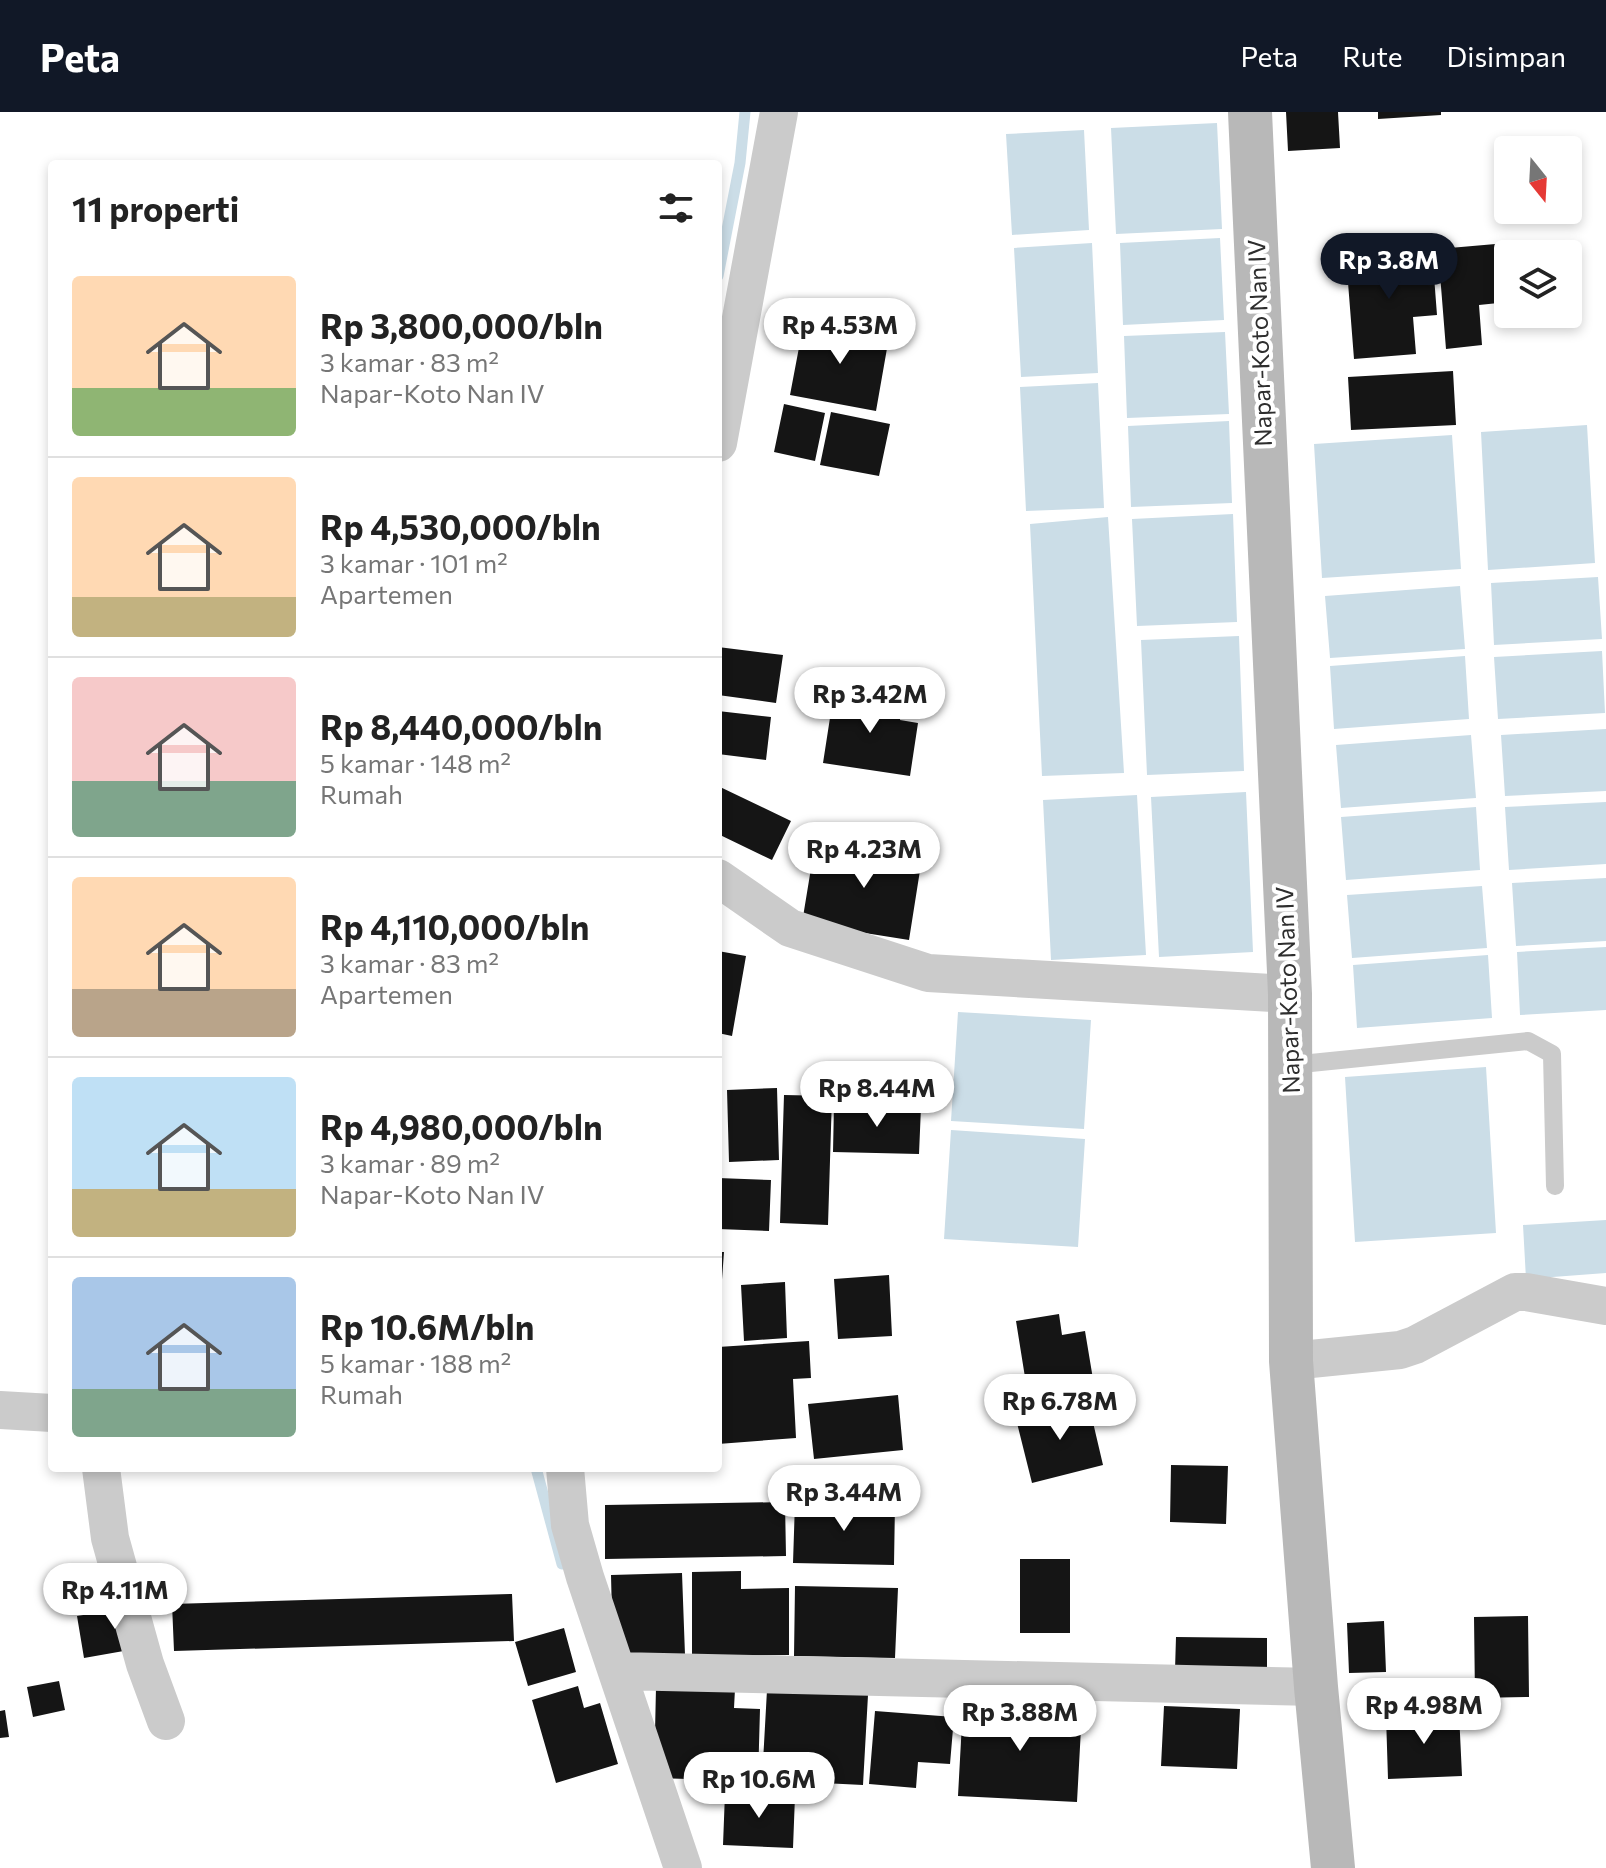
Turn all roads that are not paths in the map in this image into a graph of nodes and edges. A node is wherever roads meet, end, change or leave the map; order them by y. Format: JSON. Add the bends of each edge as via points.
{"nodes":[{"id":1,"x":779,"y":112,"type":"edge"},
{"id":2,"x":1250,"y":112,"type":"edge"},
{"id":3,"x":722,"y":421,"type":"edge"},
{"id":4,"x":722,"y":881,"type":"edge"},
{"id":5,"x":1290,"y":994,"type":"junction"},
{"id":6,"x":1291,"y":1065,"type":"junction"},
{"id":7,"x":1555,"y":1186,"type":"dead end"},
{"id":8,"x":1606,"y":1306,"type":"edge"},
{"id":9,"x":1291,"y":1361,"type":"junction"},
{"id":10,"x":0,"y":1410,"type":"edge"},
{"id":11,"x":48,"y":1413,"type":"edge"},
{"id":12,"x":102,"y":1472,"type":"edge"},
{"id":13,"x":565,"y":1472,"type":"edge"},
{"id":14,"x":618,"y":1671,"type":"junction"},
{"id":15,"x":1316,"y":1687,"type":"junction"},
{"id":16,"x":166,"y":1721,"type":"dead end"},
{"id":17,"x":683,"y":1868,"type":"edge"},
{"id":18,"x":1333,"y":1868,"type":"edge"}],
"edges":[{"from":1,"to":3,"type":"street"},
{"from":2,"to":5,"type":"street","name":"Napar-Koto Nan IV"},
{"from":4,"to":5,"type":"street","via":[[790,928],[928,973]]},
{"from":5,"to":6,"type":"street","name":"Napar-Koto Nan IV"},
{"from":6,"to":7,"type":"lane","via":[[1528,1041],[1552,1054]]},
{"from":6,"to":9,"type":"street","name":"Napar-Koto Nan IV"},
{"from":8,"to":9,"type":"street","via":[[1515,1292],[1400,1350]]},
{"from":9,"to":15,"type":"street","name":"Napar-Koto Nan IV"},
{"from":10,"to":11,"type":"street"},
{"from":12,"to":16,"type":"street","via":[[110,1538]]},
{"from":13,"to":14,"type":"street","via":[[570,1525]]},
{"from":14,"to":15,"type":"street"},
{"from":14,"to":17,"type":"street"},
{"from":15,"to":18,"type":"street","name":"Napar-Koto Nan IV"}]}
